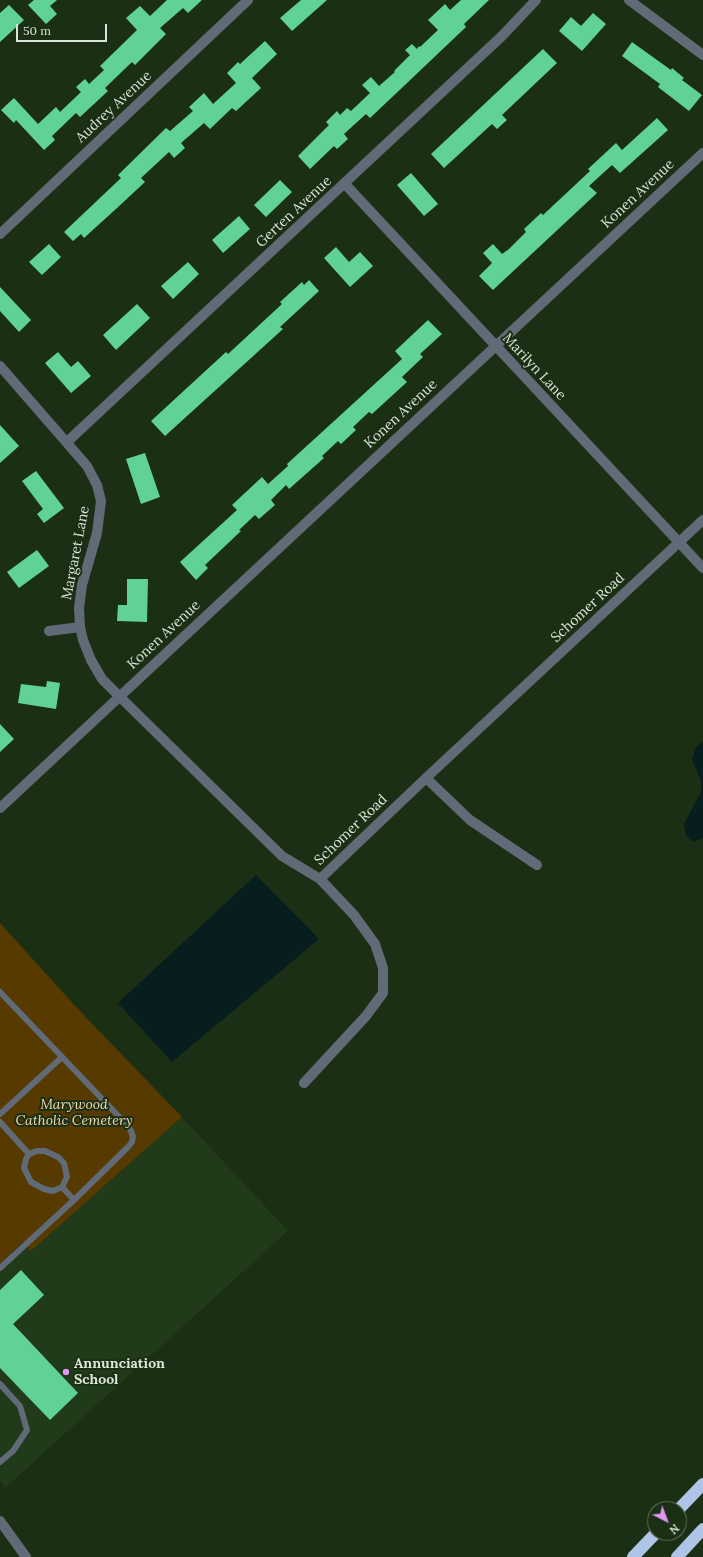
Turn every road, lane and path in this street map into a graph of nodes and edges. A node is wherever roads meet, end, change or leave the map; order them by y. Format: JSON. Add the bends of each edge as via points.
{"nodes":[{"id":1,"x":248,"y":0,"type":"edge"},
{"id":2,"x":536,"y":0,"type":"edge"},
{"id":3,"x":629,"y":0,"type":"edge"},
{"id":4,"x":703,"y":55,"type":"edge"},
{"id":5,"x":703,"y":153,"type":"edge"},
{"id":6,"x":345,"y":184,"type":"junction"},
{"id":7,"x":0,"y":234,"type":"edge"},
{"id":8,"x":495,"y":346,"type":"junction"},
{"id":9,"x":0,"y":366,"type":"edge"},
{"id":10,"x":67,"y":442,"type":"junction"},
{"id":11,"x":703,"y":520,"type":"edge"},
{"id":12,"x":679,"y":542,"type":"junction"},
{"id":13,"x":703,"y":568,"type":"edge"},
{"id":14,"x":80,"y":627,"type":"junction"},
{"id":15,"x":48,"y":631,"type":"dead end"},
{"id":16,"x":119,"y":696,"type":"junction"},
{"id":17,"x":426,"y":778,"type":"junction"},
{"id":18,"x":0,"y":808,"type":"edge"},
{"id":19,"x":537,"y":865,"type":"dead end"},
{"id":20,"x":320,"y":879,"type":"junction"},
{"id":21,"x":0,"y":992,"type":"edge"},
{"id":22,"x":62,"y":1057,"type":"junction"},
{"id":23,"x":304,"y":1083,"type":"dead end"},
{"id":24,"x":0,"y":1114,"type":"edge"},
{"id":25,"x":0,"y":1122,"type":"edge"},
{"id":26,"x":29,"y":1154,"type":"junction"},
{"id":27,"x":62,"y":1187,"type":"junction"},
{"id":28,"x":74,"y":1200,"type":"junction"},
{"id":29,"x":0,"y":1268,"type":"edge"},
{"id":30,"x":0,"y":1384,"type":"edge"},
{"id":31,"x":0,"y":1462,"type":"edge"},
{"id":32,"x":703,"y":1484,"type":"edge"},
{"id":33,"x":687,"y":1501,"type":"edge"},
{"id":34,"x":0,"y":1521,"type":"edge"},
{"id":35,"x":703,"y":1529,"type":"edge"},
{"id":36,"x":648,"y":1541,"type":"edge"},
{"id":37,"x":26,"y":1557,"type":"edge"},
{"id":38,"x":633,"y":1557,"type":"edge"},
{"id":39,"x":677,"y":1557,"type":"edge"}],
"edges":[{"from":1,"to":7,"type":"street","name":"Audrey Avenue"},
{"from":2,"to":6,"type":"street","name":"Gerten Avenue","via":[[502,36]]},
{"from":3,"to":4,"type":"street"},
{"from":5,"to":8,"type":"street","name":"Konen Avenue"},
{"from":6,"to":8,"type":"street","name":"Marilyn Lane"},
{"from":6,"to":10,"type":"street","name":"Gerten Avenue"},
{"from":8,"to":12,"type":"street","name":"Marilyn Lane"},
{"from":8,"to":16,"type":"street","name":"Konen Avenue"},
{"from":9,"to":10,"type":"street","name":"Margaret Lane"},
{"from":10,"to":14,"type":"street","name":"Margaret Lane","via":[[87,466],[97,485],[101,501],[98,533],[82,585]]},
{"from":11,"to":12,"type":"street","name":"Schomer Road"},
{"from":12,"to":13,"type":"street","name":"Marilyn Lane"},
{"from":12,"to":17,"type":"street","name":"Schomer Road"},
{"from":14,"to":15,"type":"street"},
{"from":14,"to":16,"type":"street","name":"Margaret Lane","via":[[91,660],[102,678]]},
{"from":16,"to":18,"type":"street"},
{"from":16,"to":20,"type":"street","name":"Schomer Road","via":[[282,856]]},
{"from":17,"to":19,"type":"street","via":[[470,820]]},
{"from":17,"to":20,"type":"street","name":"Schomer Road"},
{"from":20,"to":23,"type":"street","via":[[354,915],[375,944],[383,968],[383,993],[366,1016]]},
{"from":21,"to":22,"type":"lane"},
{"from":22,"to":24,"type":"lane"},
{"from":22,"to":28,"type":"lane","via":[[128,1126],[133,1137],[128,1147]]},
{"from":25,"to":26,"type":"lane"},
{"from":26,"to":27,"type":"lane","via":[[24,1168],[31,1182],[53,1191]]},
{"from":26,"to":27,"type":"lane","via":[[37,1150],[58,1157],[64,1163],[67,1177]]},
{"from":27,"to":28,"type":"lane"},
{"from":28,"to":29,"type":"lane"},
{"from":30,"to":31,"type":"lane","via":[[20,1406],[27,1430],[13,1451]]},
{"from":32,"to":33,"type":"highway"},
{"from":34,"to":37,"type":"street"},
{"from":35,"to":39,"type":"highway"},
{"from":36,"to":38,"type":"highway"}]}
